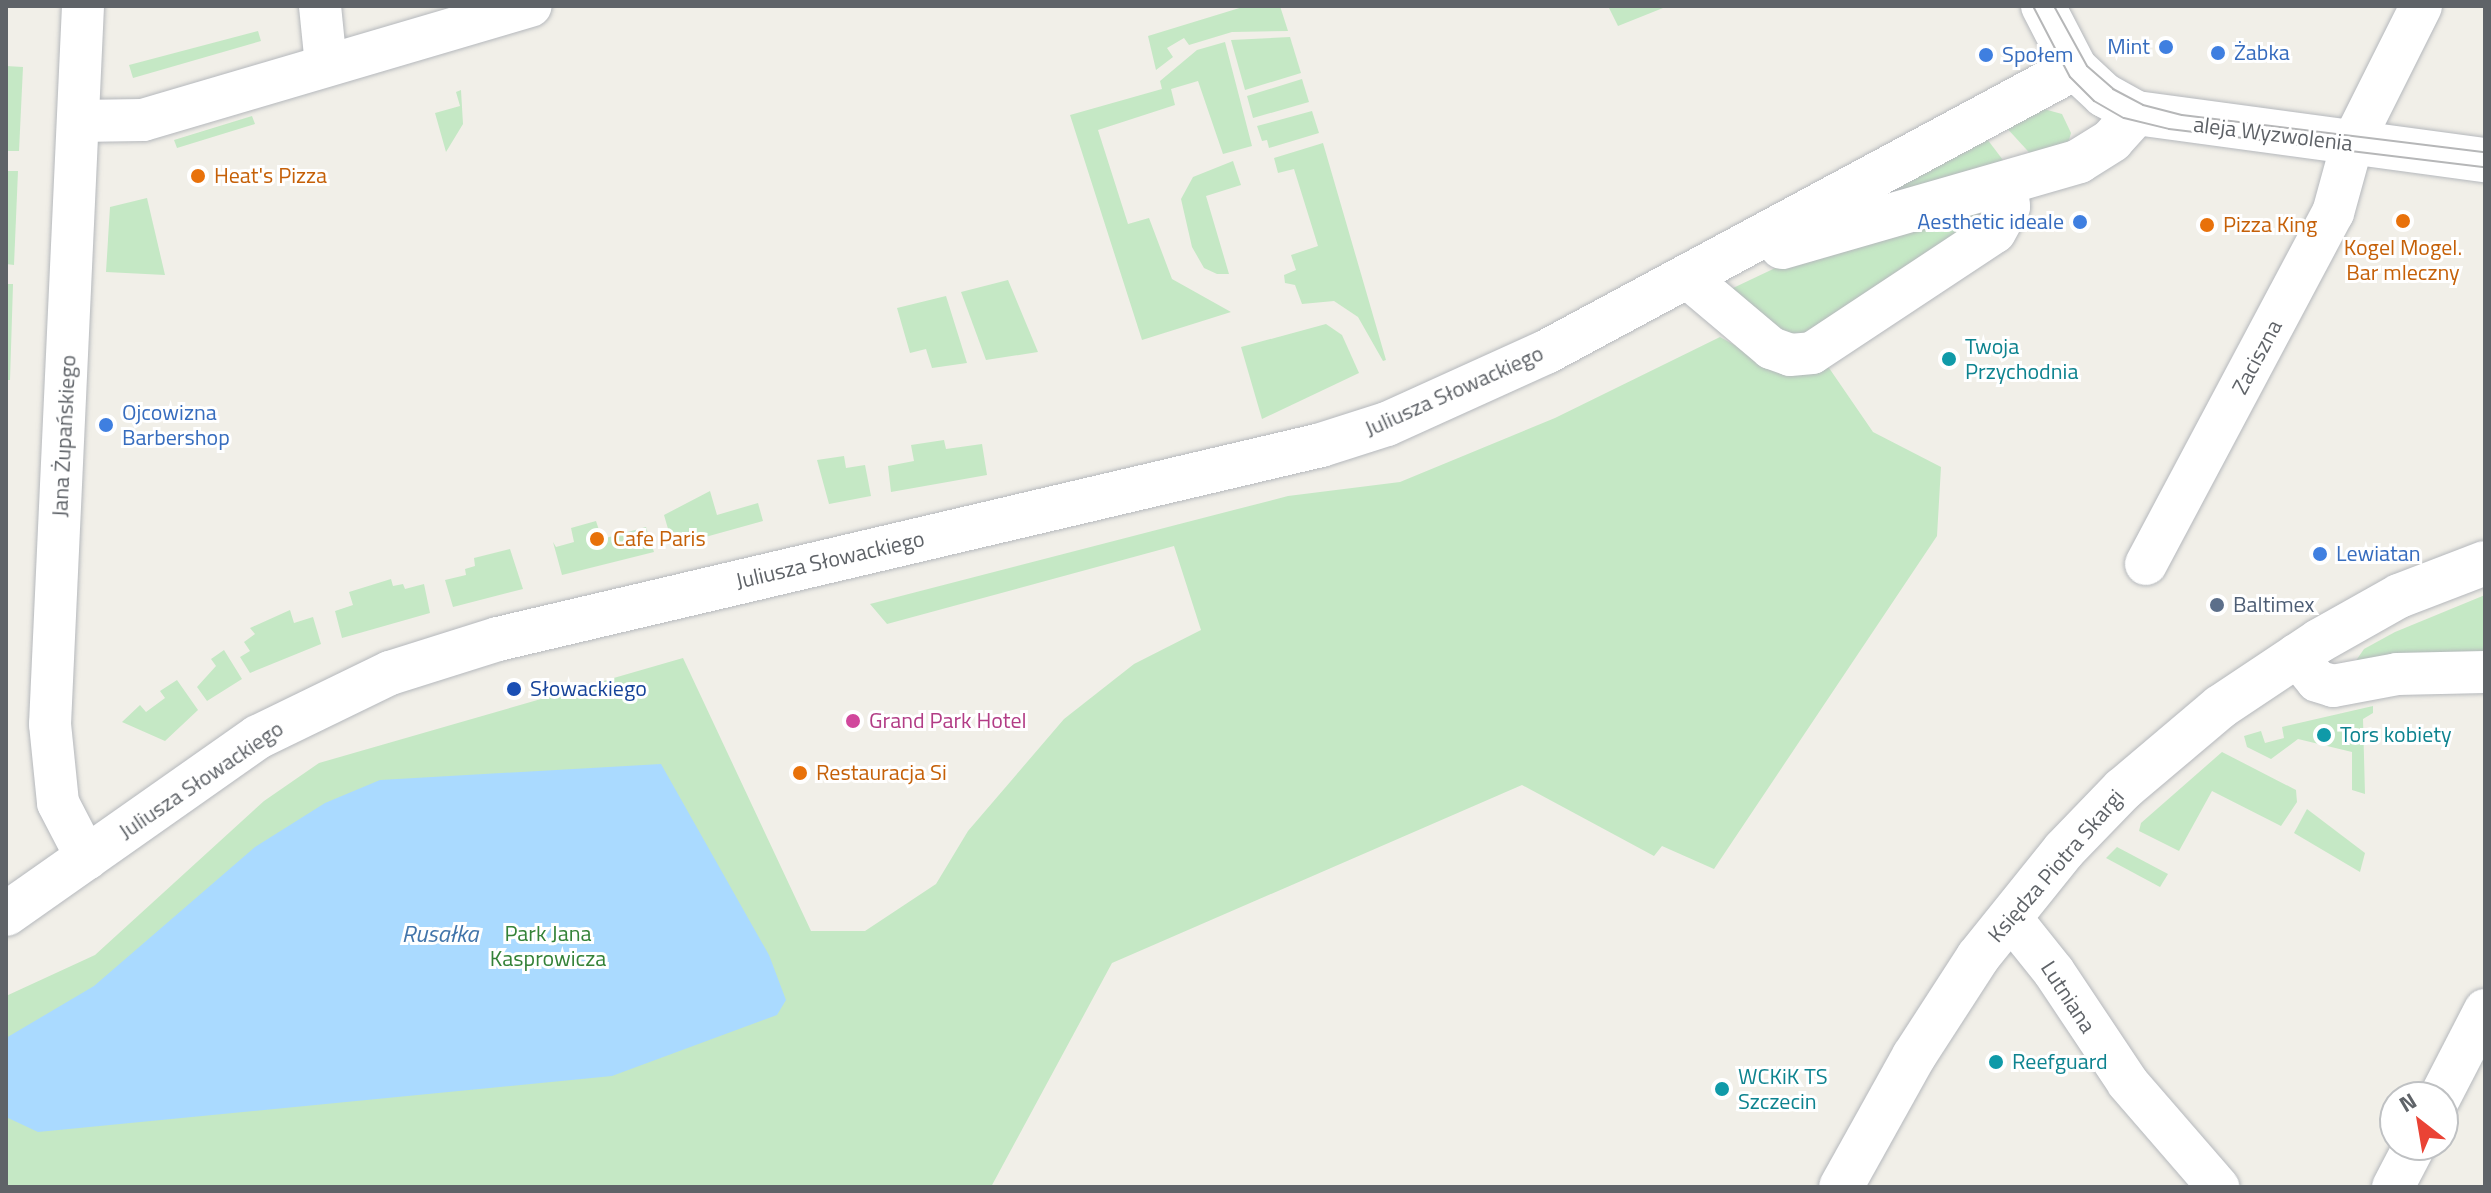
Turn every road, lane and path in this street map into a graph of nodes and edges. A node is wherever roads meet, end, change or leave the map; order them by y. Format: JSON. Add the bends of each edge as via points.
{"nodes":[{"id":1,"x":83,"y":6,"type":"edge"},
{"id":2,"x":320,"y":6,"type":"edge"},
{"id":3,"x":531,"y":6,"type":"edge"},
{"id":4,"x":2043,"y":6,"type":"edge"},
{"id":5,"x":2421,"y":6,"type":"edge"},
{"id":6,"x":326,"y":65,"type":"junction"},
{"id":7,"x":2075,"y":68,"type":"junction"},
{"id":8,"x":2136,"y":113,"type":"junction"},
{"id":9,"x":78,"y":121,"type":"junction"},
{"id":10,"x":2352,"y":144,"type":"junction"},
{"id":11,"x":2485,"y":160,"type":"edge"},
{"id":12,"x":2007,"y":183,"type":"junction"},
{"id":13,"x":1688,"y":278,"type":"junction"},
{"id":14,"x":2485,"y":563,"type":"edge"},
{"id":15,"x":2146,"y":564,"type":"dead end"},
{"id":16,"x":2296,"y":655,"type":"junction"},
{"id":17,"x":2485,"y":672,"type":"edge"},
{"id":18,"x":87,"y":859,"type":"junction"},
{"id":19,"x":6,"y":914,"type":"edge"},
{"id":20,"x":2010,"y":917,"type":"junction"},
{"id":21,"x":2485,"y":1010,"type":"edge"},
{"id":22,"x":2448,"y":1081,"type":"edge"},
{"id":23,"x":2407,"y":1161,"type":"edge"},
{"id":24,"x":1841,"y":1187,"type":"edge"},
{"id":25,"x":2218,"y":1187,"type":"edge"},
{"id":26,"x":2393,"y":1187,"type":"edge"}],
"edges":[{"from":1,"to":9,"type":"street","name":"Jana Żupańskiego"},
{"from":2,"to":6,"type":"street"},
{"from":3,"to":6,"type":"street"},
{"from":4,"to":7,"type":"street","name":"aleja Wyzwolenia"},
{"from":5,"to":10,"type":"street","name":"Zaciszna"},
{"from":6,"to":9,"type":"street","via":[[143,120]]},
{"from":7,"to":8,"type":"street","name":"aleja Wyzwolenia","via":[[2104,95]]},
{"from":7,"to":13,"type":"street","name":"Juliusza Słowackiego"},
{"from":8,"to":10,"type":"street","name":"aleja Wyzwolenia"},
{"from":8,"to":12,"type":"street","name":"Juliusza Słowackiego","via":[[2089,156]]},
{"from":9,"to":18,"type":"street","name":"Jana Żupańskiego","via":[[50,724],[58,803]]},
{"from":10,"to":11,"type":"street","name":"aleja Wyzwolenia"},
{"from":10,"to":15,"type":"street","name":"Zaciszna","via":[[2333,213]]},
{"from":12,"to":13,"type":"street","name":"Juliusza Słowackiego"},
{"from":12,"to":13,"type":"street","via":[[2009,207],[1995,232],[1812,353],[1790,355],[1771,348]]},
{"from":13,"to":18,"type":"street","name":"Juliusza Słowackiego","via":[[1480,384],[1351,436],[528,631],[409,666],[258,737]]},
{"from":14,"to":16,"type":"street","name":"Księdza Piotra Skargi","via":[[2399,596]]},
{"from":16,"to":17,"type":"street","via":[[2317,681],[2333,686],[2397,674]]},
{"from":16,"to":20,"type":"street","name":"Księdza Piotra Skargi","via":[[2152,761],[2093,819]]},
{"from":18,"to":19,"type":"street","name":"Juliusza Słowackiego"},
{"from":20,"to":24,"type":"street","name":"Księdza Piotra Skargi","via":[[1932,1027]]},
{"from":20,"to":25,"type":"street","name":"Lutniana","via":[[2128,1083]]},
{"from":21,"to":22,"type":"street"},
{"from":23,"to":26,"type":"street"}]}
